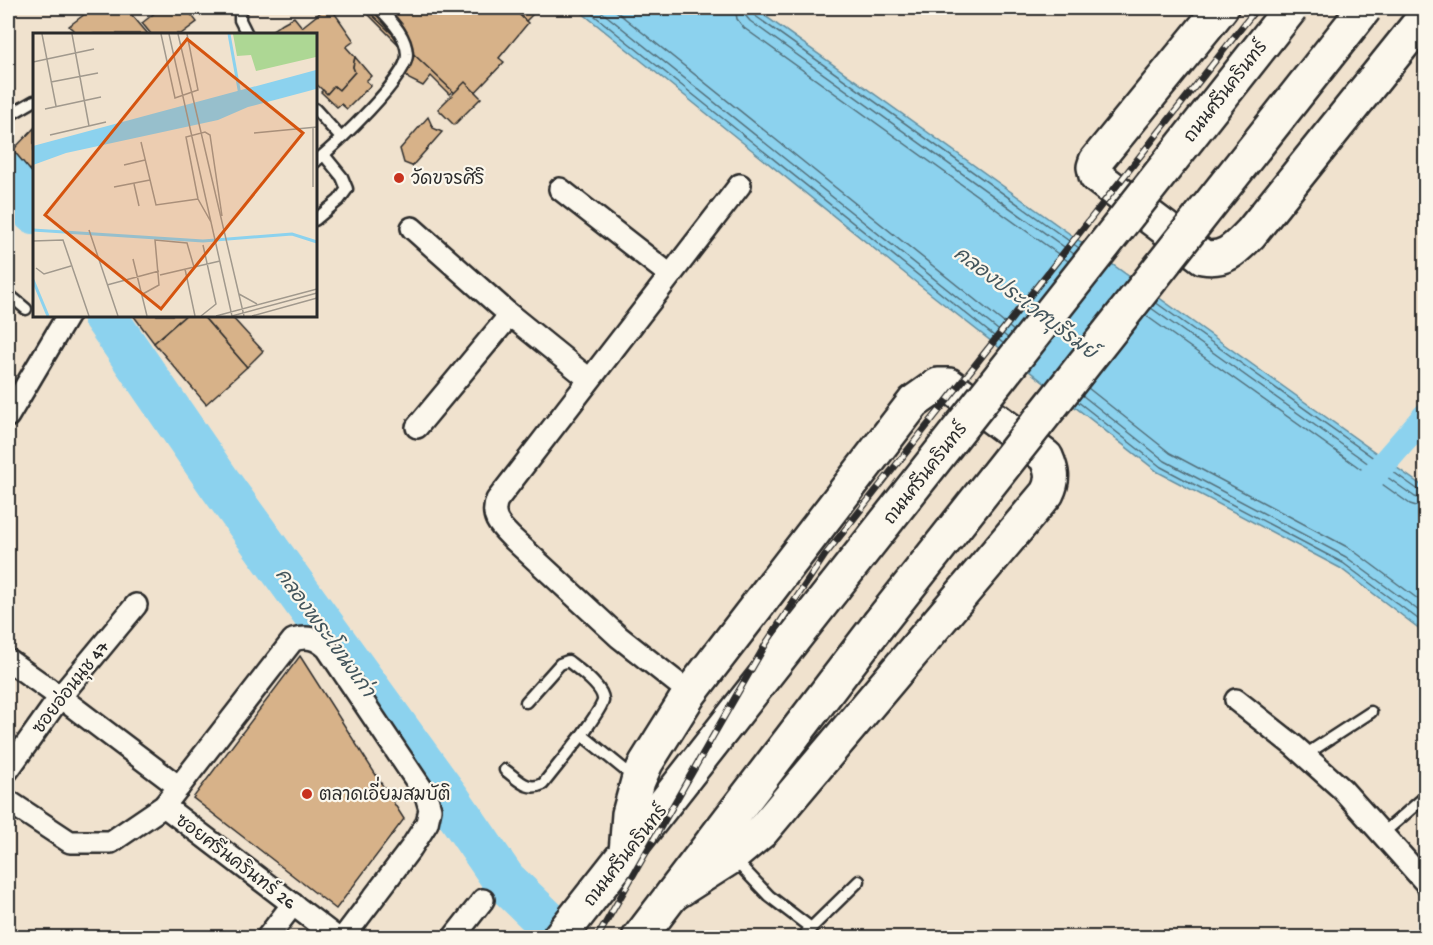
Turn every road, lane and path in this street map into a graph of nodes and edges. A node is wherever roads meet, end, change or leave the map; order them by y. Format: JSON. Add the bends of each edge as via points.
{"nodes":[{"id":1,"x":240,"y":8,"type":"edge"},
{"id":2,"x":379,"y":8,"type":"edge"},
{"id":3,"x":1221,"y":8,"type":"edge"},
{"id":4,"x":1290,"y":8,"type":"edge"},
{"id":5,"x":1365,"y":8,"type":"edge"},
{"id":6,"x":1425,"y":15,"type":"edge"},
{"id":7,"x":246,"y":33,"type":"edge"},
{"id":8,"x":33,"y":102,"type":"edge"},
{"id":9,"x":316,"y":110,"type":"edge"},
{"id":10,"x":8,"y":116,"type":"edge"},
{"id":11,"x":341,"y":138,"type":"junction"},
{"id":12,"x":324,"y":154,"type":"junction"},
{"id":13,"x":316,"y":161,"type":"edge"},
{"id":14,"x":740,"y":185,"type":"dead end"},
{"id":15,"x":560,"y":189,"type":"dead end"},
{"id":16,"x":316,"y":219,"type":"edge"},
{"id":17,"x":412,"y":228,"type":"dead end"},
{"id":18,"x":670,"y":275,"type":"junction"},
{"id":19,"x":8,"y":294,"type":"edge"},
{"id":20,"x":26,"y":309,"type":"dead end"},
{"id":21,"x":510,"y":315,"type":"junction"},
{"id":22,"x":67,"y":316,"type":"edge"},
{"id":23,"x":589,"y":379,"type":"junction"},
{"id":24,"x":8,"y":416,"type":"edge"},
{"id":25,"x":417,"y":427,"type":"dead end"},
{"id":26,"x":136,"y":605,"type":"dead end"},
{"id":27,"x":8,"y":660,"type":"edge"},
{"id":28,"x":690,"y":693,"type":"junction"},
{"id":29,"x":60,"y":697,"type":"junction"},
{"id":30,"x":1236,"y":700,"type":"dead end"},
{"id":31,"x":526,"y":702,"type":"dead end"},
{"id":32,"x":1371,"y":712,"type":"dead end"},
{"id":33,"x":582,"y":735,"type":"junction"},
{"id":34,"x":1305,"y":755,"type":"junction"},
{"id":35,"x":8,"y":770,"type":"edge"},
{"id":36,"x":505,"y":770,"type":"dead end"},
{"id":37,"x":638,"y":781,"type":"junction"},
{"id":38,"x":179,"y":787,"type":"junction"},
{"id":39,"x":1425,"y":796,"type":"edge"},
{"id":40,"x":8,"y":801,"type":"edge"},
{"id":41,"x":164,"y":806,"type":"junction"},
{"id":42,"x":1382,"y":834,"type":"junction"},
{"id":43,"x":626,"y":853,"type":"junction"},
{"id":44,"x":731,"y":857,"type":"junction"},
{"id":45,"x":859,"y":881,"type":"dead end"},
{"id":46,"x":1425,"y":883,"type":"edge"},
{"id":47,"x":673,"y":894,"type":"junction"},
{"id":48,"x":483,"y":900,"type":"dead end"},
{"id":49,"x":293,"y":904,"type":"junction"},
{"id":50,"x":811,"y":928,"type":"junction"},
{"id":51,"x":566,"y":929,"type":"edge"},
{"id":52,"x":267,"y":938,"type":"edge"},
{"id":53,"x":337,"y":938,"type":"edge"},
{"id":54,"x":342,"y":938,"type":"edge"},
{"id":55,"x":453,"y":938,"type":"edge"},
{"id":56,"x":639,"y":938,"type":"edge"},
{"id":57,"x":802,"y":938,"type":"edge"}],
"edges":[{"from":1,"to":7,"type":"lane","via":[[240,20]]},
{"from":2,"to":11,"type":"lane","via":[[401,33],[408,57],[402,72]]},
{"from":3,"to":6,"type":"main road","via":[[1094,167],[1096,176],[1203,257],[1213,259],[1227,256],[1251,233]]},
{"from":4,"to":43,"type":"main road","name":"ถนนศรีนครินทร์","bridge":true},
{"from":5,"to":47,"type":"main road","bridge":true,"via":[[878,625]]},
{"from":8,"to":10,"type":"lane"},
{"from":9,"to":11,"type":"lane"},
{"from":11,"to":12,"type":"lane"},
{"from":12,"to":13,"type":"lane"},
{"from":12,"to":16,"type":"lane","via":[[347,189]]},
{"from":14,"to":18,"type":"street"},
{"from":15,"to":18,"type":"street"},
{"from":17,"to":21,"type":"street"},
{"from":18,"to":23,"type":"street"},
{"from":19,"to":20,"type":"lane"},
{"from":21,"to":23,"type":"street"},
{"from":21,"to":25,"type":"street"},
{"from":22,"to":24,"type":"street"},
{"from":23,"to":28,"type":"street","via":[[497,500],[493,508],[496,522],[619,637]]},
{"from":26,"to":29,"type":"street","name":"ซอยอ่อนนุช 47"},
{"from":27,"to":29,"type":"street"},
{"from":28,"to":37,"type":"main road"},
{"from":28,"to":44,"type":"main road","via":[[914,402],[926,392],[950,385],[1046,457],[1052,471],[1047,493],[762,831]]},
{"from":29,"to":35,"type":"street","name":"ซอยอ่อนนุช 47"},
{"from":29,"to":38,"type":"street"},
{"from":30,"to":34,"type":"street"},
{"from":31,"to":33,"type":"lane","via":[[560,664],[568,661],[594,683],[603,701]]},
{"from":32,"to":34,"type":"lane"},
{"from":33,"to":36,"type":"lane","via":[[543,784],[528,786]]},
{"from":33,"to":37,"type":"lane"},
{"from":34,"to":42,"type":"street"},
{"from":37,"to":43,"type":"main road","via":[[629,814]]},
{"from":38,"to":41,"type":"street"},
{"from":38,"to":54,"type":"street","via":[[294,640],[316,639],[327,648],[426,795],[430,809],[427,823],[411,848]]},
{"from":39,"to":42,"type":"lane"},
{"from":40,"to":41,"type":"street","via":[[70,842],[111,842]]},
{"from":41,"to":49,"type":"street","name":"ซอยศรีนครินทร์ 26"},
{"from":42,"to":46,"type":"street"},
{"from":43,"to":51,"type":"main road","name":"ถนนศรีนครินทร์"},
{"from":44,"to":47,"type":"main road"},
{"from":44,"to":50,"type":"lane","via":[[769,896]]},
{"from":45,"to":50,"type":"lane"},
{"from":47,"to":56,"type":"main road"},
{"from":48,"to":55,"type":"street"},
{"from":49,"to":52,"type":"street"},
{"from":49,"to":53,"type":"street","name":"ซอยศรีนครินทร์ 26"},
{"from":50,"to":57,"type":"lane"}]}
